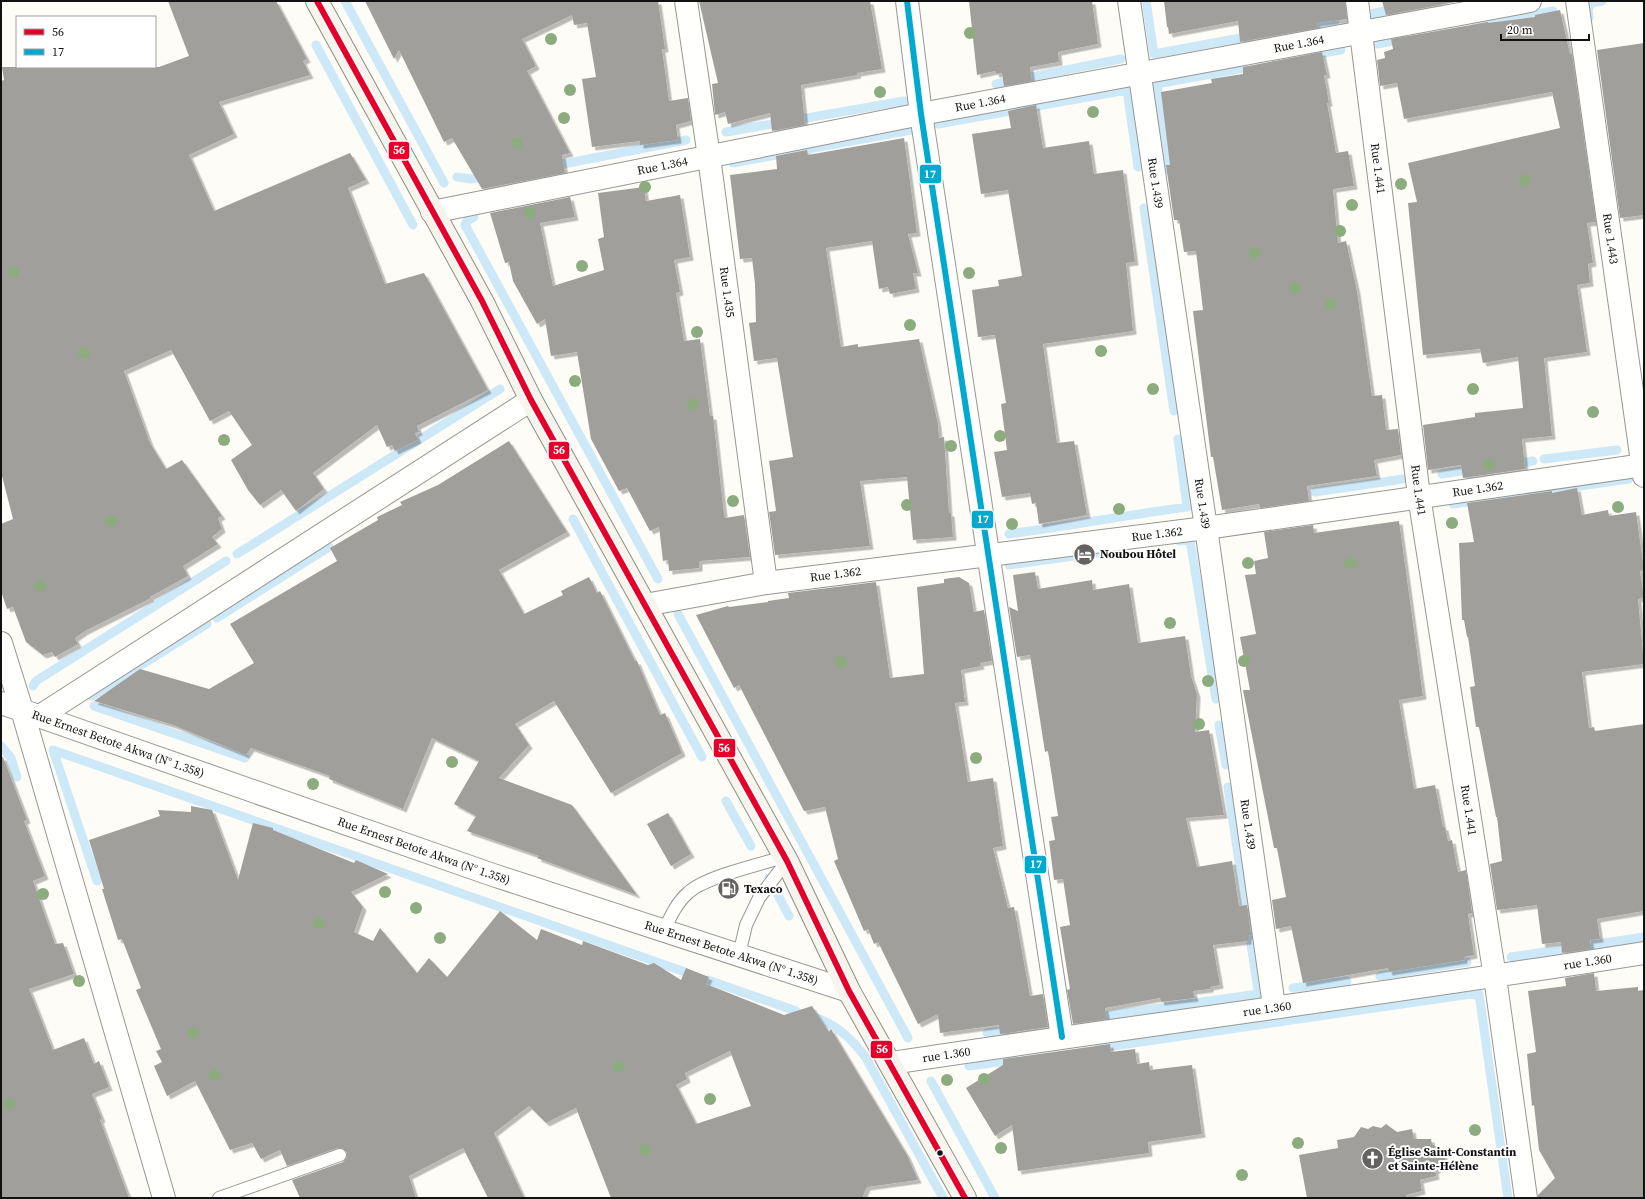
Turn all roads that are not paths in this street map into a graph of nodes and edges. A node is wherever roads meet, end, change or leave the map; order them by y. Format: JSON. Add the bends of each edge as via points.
{"nodes":[{"id":1,"x":317,"y":1,"type":"edge"},
{"id":2,"x":686,"y":1,"type":"edge"},
{"id":3,"x":906,"y":1,"type":"edge"},
{"id":4,"x":1129,"y":1,"type":"edge"},
{"id":5,"x":1357,"y":1,"type":"edge"},
{"id":6,"x":1530,"y":1,"type":"edge"},
{"id":7,"x":1577,"y":1,"type":"edge"},
{"id":8,"x":1362,"y":33,"type":"junction"},
{"id":9,"x":1140,"y":73,"type":"junction"},
{"id":10,"x":921,"y":114,"type":"junction"},
{"id":11,"x":709,"y":156,"type":"junction"},
{"id":12,"x":432,"y":212,"type":"junction"},
{"id":13,"x":531,"y":400,"type":"junction"},
{"id":14,"x":1644,"y":469,"type":"edge"},
{"id":15,"x":1419,"y":496,"type":"junction"},
{"id":16,"x":1206,"y":528,"type":"junction"},
{"id":17,"x":988,"y":555,"type":"junction"},
{"id":18,"x":766,"y":583,"type":"junction"},
{"id":19,"x":645,"y":605,"type":"junction"},
{"id":20,"x":1,"y":643,"type":"edge"},
{"id":21,"x":1,"y":703,"type":"edge"},
{"id":22,"x":31,"y":713,"type":"junction"},
{"id":23,"x":786,"y":859,"type":"junction"},
{"id":24,"x":664,"y":931,"type":"junction"},
{"id":25,"x":1644,"y":953,"type":"edge"},
{"id":26,"x":739,"y":955,"type":"junction"},
{"id":27,"x":1495,"y":977,"type":"junction"},
{"id":28,"x":849,"y":991,"type":"junction"},
{"id":29,"x":1274,"y":1006,"type":"junction"},
{"id":30,"x":1062,"y":1037,"type":"junction"},
{"id":31,"x":891,"y":1063,"type":"junction"},
{"id":32,"x":340,"y":1154,"type":"dead end"},
{"id":33,"x":164,"y":1198,"type":"edge"},
{"id":34,"x":219,"y":1198,"type":"edge"},
{"id":35,"x":965,"y":1198,"type":"edge"},
{"id":36,"x":1526,"y":1198,"type":"edge"}],
"edges":[{"from":1,"to":12,"type":"main road"},
{"from":2,"to":11,"type":"street","name":"Rue 1.435"},
{"from":3,"to":10,"type":"street"},
{"from":4,"to":9,"type":"street","name":"Rue 1.439"},
{"from":5,"to":8,"type":"street","name":"Rue 1.441"},
{"from":6,"to":8,"type":"street","name":"Rue 1.364"},
{"from":7,"to":14,"type":"street","name":"Rue 1.443"},
{"from":8,"to":9,"type":"street","name":"Rue 1.364"},
{"from":8,"to":15,"type":"street","name":"Rue 1.441"},
{"from":9,"to":10,"type":"street","name":"Rue 1.364"},
{"from":9,"to":16,"type":"street","name":"Rue 1.439"},
{"from":10,"to":11,"type":"street","name":"Rue 1.364"},
{"from":10,"to":17,"type":"street"},
{"from":11,"to":12,"type":"street","name":"Rue 1.364"},
{"from":11,"to":18,"type":"street","name":"Rue 1.435"},
{"from":12,"to":13,"type":"main road","via":[[482,301]]},
{"from":13,"to":19,"type":"main road"},
{"from":13,"to":22,"type":"street"},
{"from":14,"to":15,"type":"street","name":"Rue 1.362"},
{"from":15,"to":16,"type":"street","name":"Rue 1.362"},
{"from":15,"to":27,"type":"street","name":"Rue 1.441"},
{"from":16,"to":17,"type":"street","name":"Rue 1.362"},
{"from":16,"to":29,"type":"street","name":"Rue 1.439"},
{"from":17,"to":18,"type":"street","name":"Rue 1.362"},
{"from":17,"to":30,"type":"street"},
{"from":18,"to":19,"type":"street","name":"Rue 1.362"},
{"from":19,"to":23,"type":"main road"},
{"from":20,"to":22,"type":"street"},
{"from":21,"to":22,"type":"street","name":"Rue Ernest Betote Akwa (N° 1.358)"},
{"from":22,"to":24,"type":"street","name":"Rue Ernest Betote Akwa (N° 1.358)","via":[[493,875]]},
{"from":22,"to":33,"type":"street"},
{"from":23,"to":24,"type":"lane","via":[[712,879],[689,891],[671,915]]},
{"from":23,"to":26,"type":"lane","via":[[759,898],[746,924]]},
{"from":23,"to":28,"type":"main road"},
{"from":24,"to":26,"type":"street","name":"Rue Ernest Betote Akwa (N° 1.358)"},
{"from":25,"to":27,"type":"street","name":"rue 1.360"},
{"from":26,"to":28,"type":"street","name":"Rue Ernest Betote Akwa (N° 1.358)"},
{"from":27,"to":29,"type":"street","name":"rue 1.360"},
{"from":27,"to":36,"type":"street","name":"Rue 1.441"},
{"from":28,"to":31,"type":"main road"},
{"from":29,"to":30,"type":"street","name":"rue 1.360"},
{"from":30,"to":31,"type":"street","name":"rue 1.360"},
{"from":31,"to":35,"type":"main road"},
{"from":32,"to":34,"type":"lane"}]}
